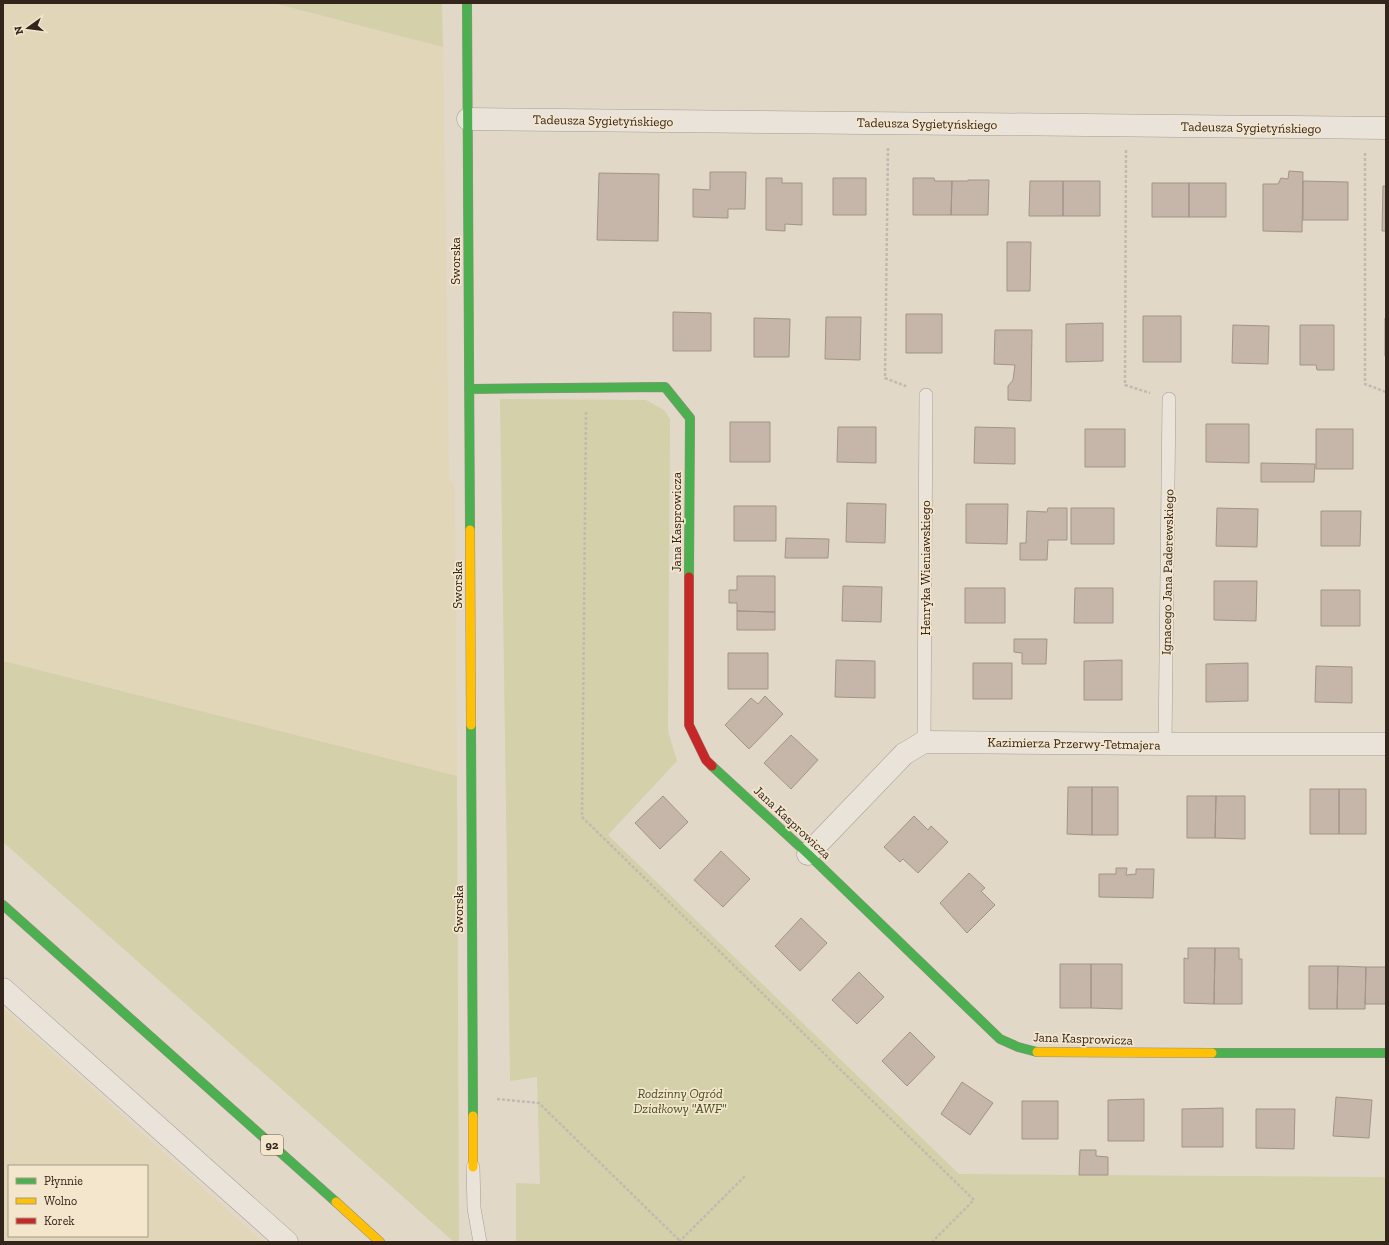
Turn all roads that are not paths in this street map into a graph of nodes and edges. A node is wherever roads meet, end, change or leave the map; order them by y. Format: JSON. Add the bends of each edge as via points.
{"nodes":[{"id":1,"x":467,"y":3,"type":"edge"},
{"id":2,"x":468,"y":119,"type":"junction"},
{"id":3,"x":1386,"y":128,"type":"edge"},
{"id":4,"x":468,"y":389,"type":"junction"},
{"id":5,"x":926,"y":395,"type":"road end"},
{"id":6,"x":1169,"y":399,"type":"road end"},
{"id":7,"x":924,"y":742,"type":"junction"},
{"id":8,"x":1165,"y":744,"type":"junction"},
{"id":9,"x":1386,"y":744,"type":"edge"},
{"id":10,"x":808,"y":854,"type":"junction"},
{"id":11,"x":3,"y":905,"type":"edge"},
{"id":12,"x":3,"y":989,"type":"edge"},
{"id":13,"x":1386,"y":1053,"type":"edge"},
{"id":14,"x":473,"y":1167,"type":"joint"},
{"id":15,"x":287,"y":1242,"type":"edge"},
{"id":16,"x":380,"y":1242,"type":"edge"},
{"id":17,"x":480,"y":1242,"type":"edge"}],
"edges":[{"from":1,"to":2,"type":"street","name":"Sworska"},
{"from":2,"to":3,"type":"street","name":"Tadeusza Sygietyńskiego"},
{"from":2,"to":4,"type":"street","name":"Sworska"},
{"from":4,"to":10,"type":"street","name":"Jana Kasprowicza","via":[[665,387],[690,418],[689,725],[706,760]]},
{"from":4,"to":14,"type":"street","name":"Sworska"},
{"from":5,"to":7,"type":"lane","name":"Henryka Wieniawskiego"},
{"from":6,"to":8,"type":"lane","name":"Ignacego Jana Paderewskiego"},
{"from":7,"to":8,"type":"street","name":"Kazimierza Przerwy-Tetmajera"},
{"from":7,"to":10,"type":"street","via":[[904,754]]},
{"from":8,"to":9,"type":"street","name":"Kazimierza Przerwy-Tetmajera"},
{"from":10,"to":13,"type":"street","name":"Jana Kasprowicza","via":[[1000,1039],[1018,1047],[1036,1052]]},
{"from":11,"to":16,"type":"street","number":"92"},
{"from":12,"to":15,"type":"street"},
{"from":14,"to":17,"type":"lane","via":[[474,1208]]}]}
